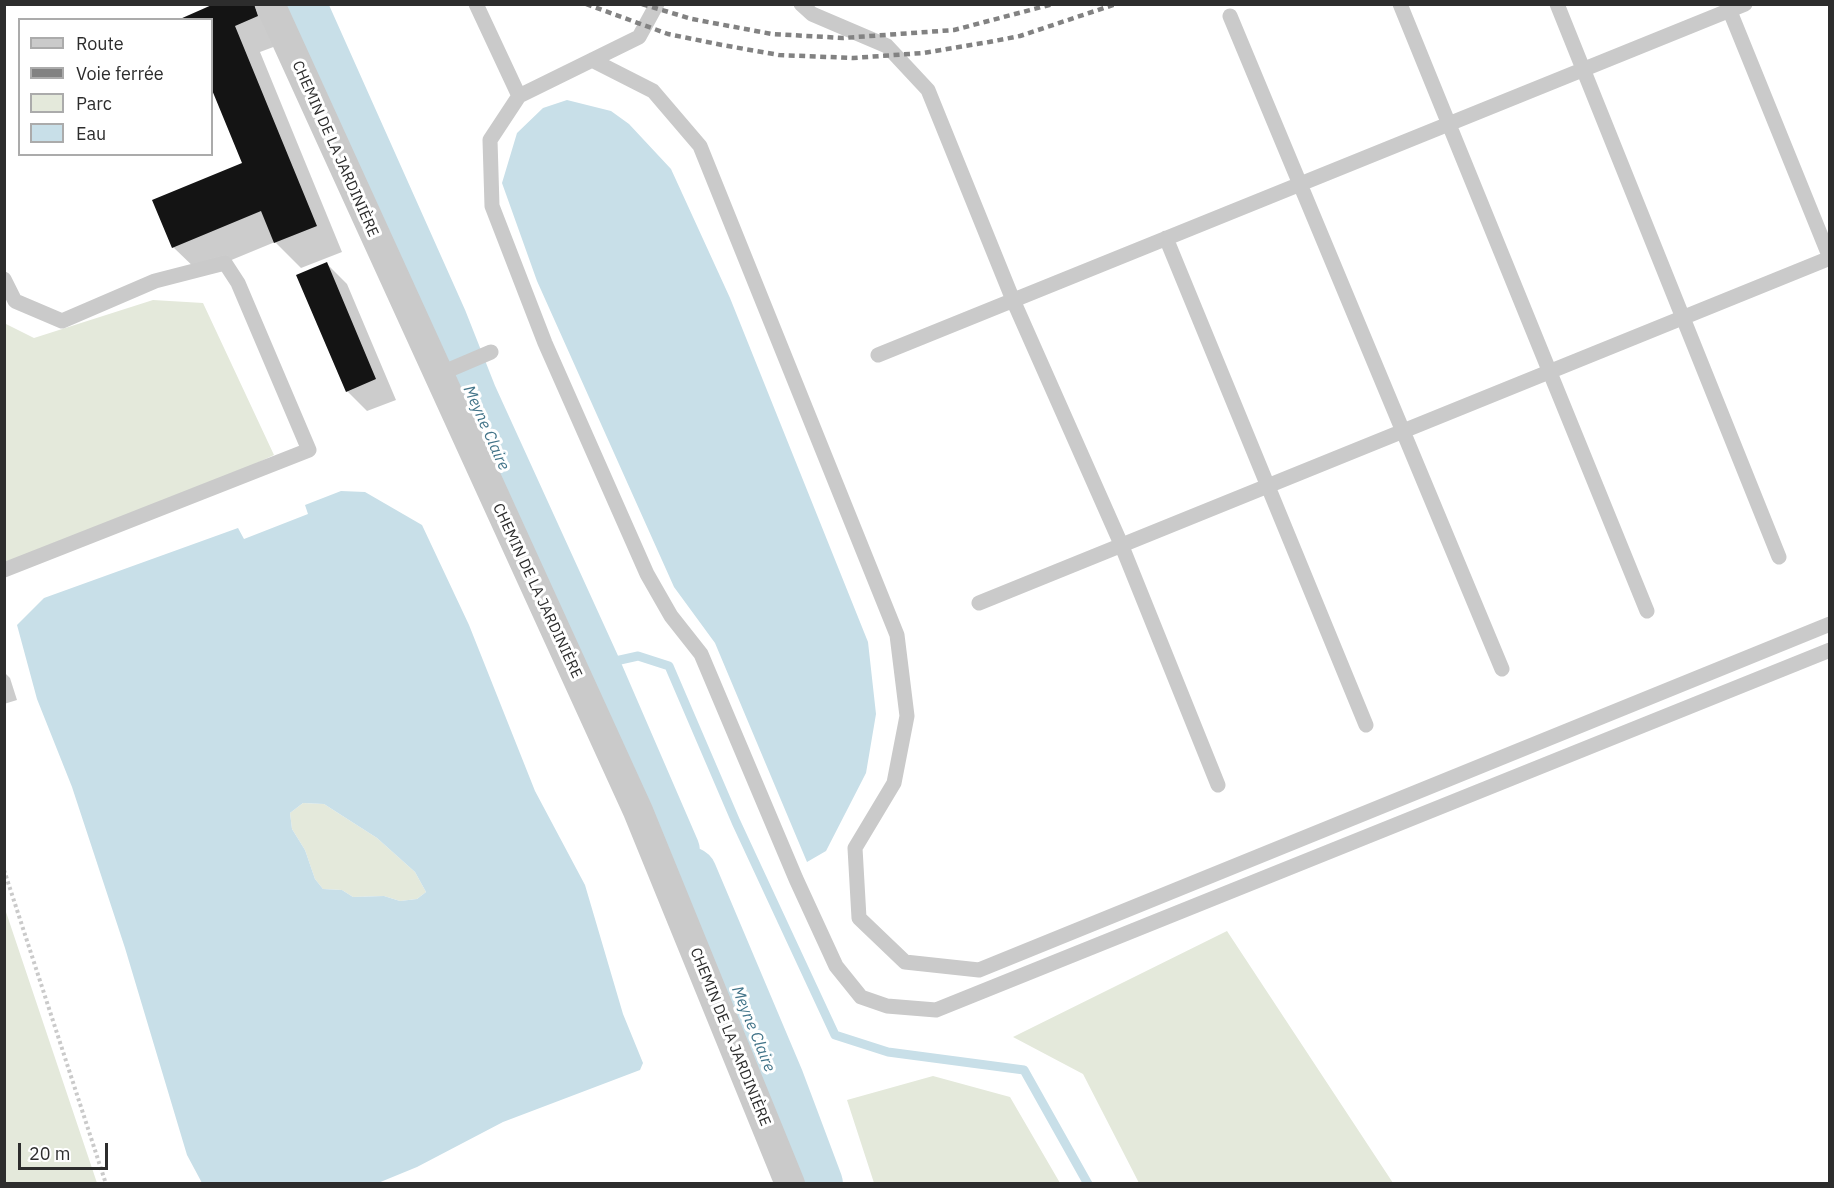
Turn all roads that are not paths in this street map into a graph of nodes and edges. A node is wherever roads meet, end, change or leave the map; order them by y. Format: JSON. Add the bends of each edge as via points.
{"nodes":[{"id":1,"x":270,"y":4,"type":"edge"},
{"id":2,"x":476,"y":4,"type":"edge"},
{"id":3,"x":657,"y":4,"type":"edge"},
{"id":4,"x":801,"y":4,"type":"edge"},
{"id":5,"x":1400,"y":4,"type":"edge"},
{"id":6,"x":1557,"y":4,"type":"edge"},
{"id":7,"x":1745,"y":4,"type":"edge"},
{"id":8,"x":1728,"y":8,"type":"edge"},
{"id":9,"x":1230,"y":16,"type":"dead end"},
{"id":10,"x":592,"y":60,"type":"junction"},
{"id":11,"x":1583,"y":70,"type":"junction"},
{"id":12,"x":519,"y":96,"type":"junction"},
{"id":13,"x":1449,"y":124,"type":"junction"},
{"id":14,"x":1301,"y":184,"type":"junction"},
{"id":15,"x":1166,"y":238,"type":"junction"},
{"id":16,"x":1830,"y":258,"type":"edge"},
{"id":17,"x":4,"y":279,"type":"edge"},
{"id":18,"x":1013,"y":300,"type":"junction"},
{"id":19,"x":1681,"y":318,"type":"junction"},
{"id":20,"x":491,"y":352,"type":"dead end"},
{"id":21,"x":878,"y":354,"type":"dead end"},
{"id":22,"x":1549,"y":371,"type":"junction"},
{"id":23,"x":438,"y":375,"type":"junction"},
{"id":24,"x":1402,"y":430,"type":"junction"},
{"id":25,"x":1268,"y":484,"type":"junction"},
{"id":26,"x":1120,"y":544,"type":"junction"},
{"id":27,"x":1779,"y":557,"type":"dead end"},
{"id":28,"x":4,"y":570,"type":"edge"},
{"id":29,"x":978,"y":603,"type":"dead end"},
{"id":30,"x":1647,"y":611,"type":"dead end"},
{"id":31,"x":1830,"y":624,"type":"edge"},
{"id":32,"x":1830,"y":650,"type":"edge"},
{"id":33,"x":1502,"y":669,"type":"dead end"},
{"id":34,"x":1366,"y":725,"type":"dead end"},
{"id":35,"x":1218,"y":785,"type":"dead end"},
{"id":36,"x":789,"y":1184,"type":"edge"}],
"edges":[{"from":1,"to":23,"type":"street","name":"CHEMIN DE LA JARDINIÈRE"},
{"from":2,"to":12,"type":"lane"},
{"from":3,"to":10,"type":"lane","via":[[639,37]]},
{"from":4,"to":18,"type":"lane","via":[[812,14],[887,46],[928,90]]},
{"from":5,"to":13,"type":"lane"},
{"from":6,"to":11,"type":"lane"},
{"from":7,"to":8,"type":"lane"},
{"from":8,"to":11,"type":"lane"},
{"from":8,"to":16,"type":"lane"},
{"from":9,"to":14,"type":"lane"},
{"from":10,"to":12,"type":"lane"},
{"from":10,"to":31,"type":"lane","via":[[653,91],[700,146],[897,635],[907,716],[894,783],[855,848],[860,918],[905,962],[980,970]]},
{"from":11,"to":13,"type":"lane"},
{"from":11,"to":19,"type":"lane"},
{"from":12,"to":32,"type":"lane","via":[[490,140],[492,206],[545,343],[647,574],[671,616],[701,654],[836,966],[861,997],[887,1006],[936,1010]]},
{"from":13,"to":14,"type":"lane"},
{"from":13,"to":22,"type":"lane"},
{"from":14,"to":15,"type":"lane"},
{"from":14,"to":24,"type":"lane"},
{"from":15,"to":18,"type":"lane"},
{"from":15,"to":25,"type":"lane"},
{"from":16,"to":19,"type":"lane"},
{"from":17,"to":28,"type":"lane","via":[[15,301],[62,321],[155,281],[225,263],[238,283],[309,450]]},
{"from":18,"to":21,"type":"lane"},
{"from":18,"to":26,"type":"lane"},
{"from":19,"to":22,"type":"lane"},
{"from":19,"to":27,"type":"lane"},
{"from":20,"to":23,"type":"lane"},
{"from":22,"to":24,"type":"lane"},
{"from":22,"to":30,"type":"lane"},
{"from":23,"to":36,"type":"street","name":"CHEMIN DE LA JARDINIÈRE","via":[[638,812]]},
{"from":24,"to":25,"type":"lane"},
{"from":24,"to":33,"type":"lane"},
{"from":25,"to":26,"type":"lane"},
{"from":25,"to":34,"type":"lane"},
{"from":26,"to":29,"type":"lane"},
{"from":26,"to":35,"type":"lane"}]}
